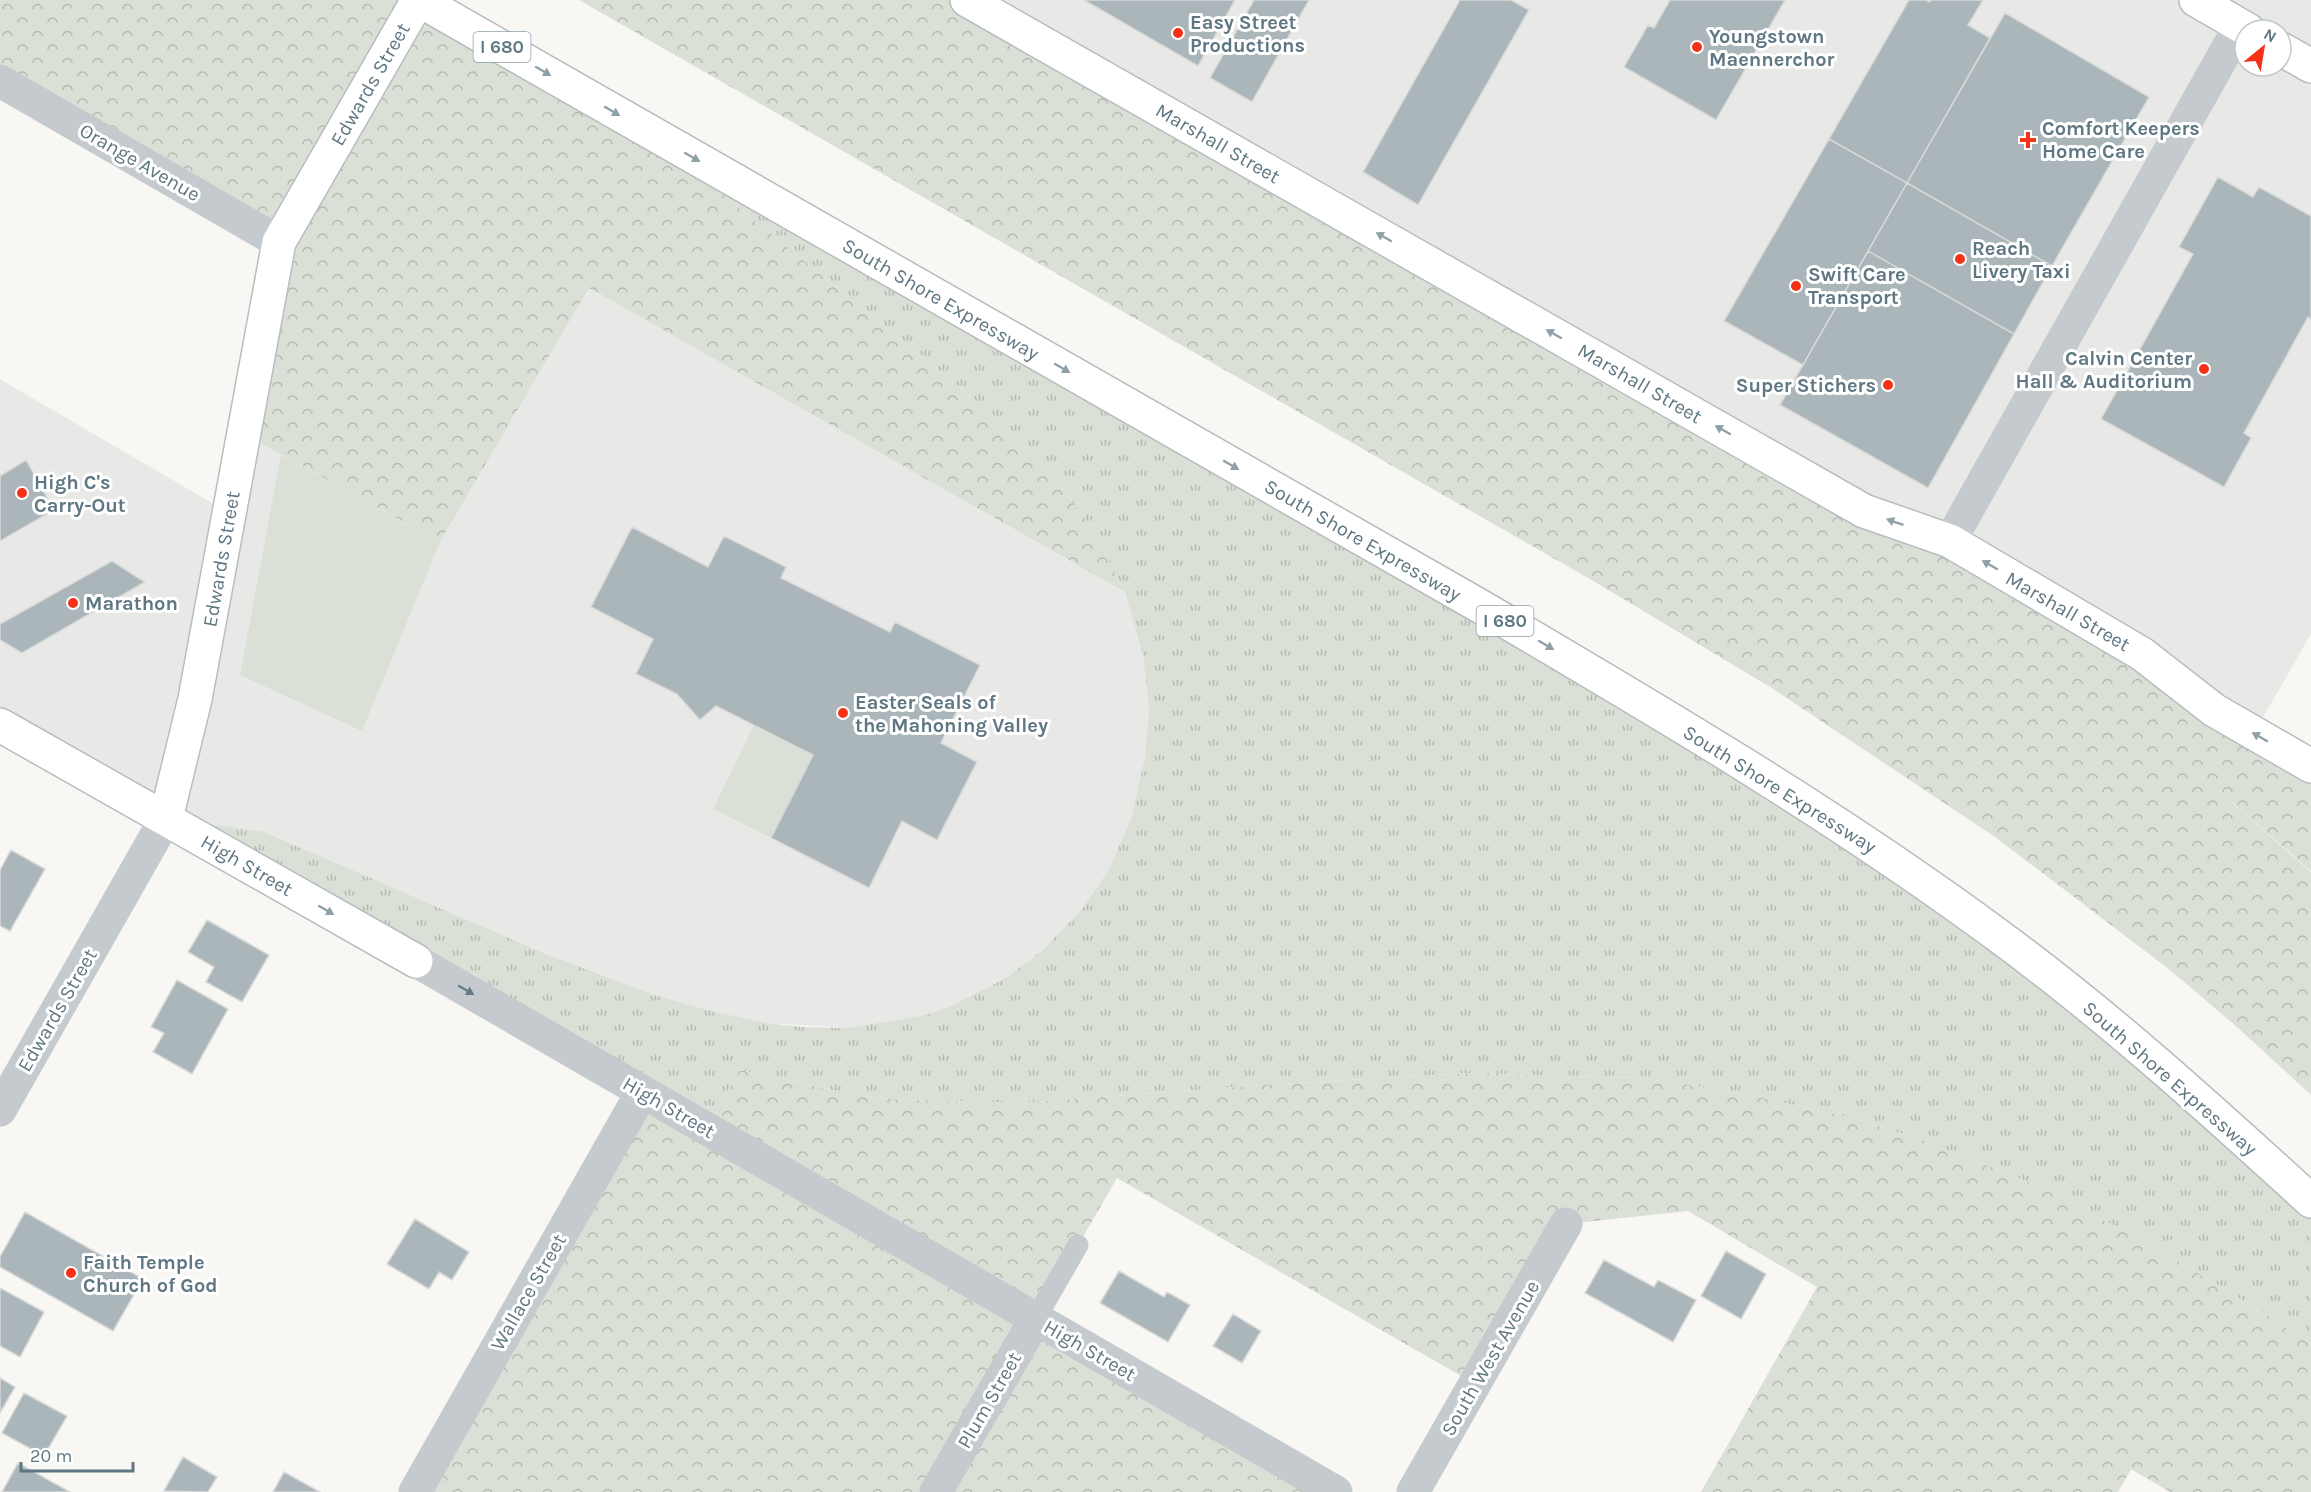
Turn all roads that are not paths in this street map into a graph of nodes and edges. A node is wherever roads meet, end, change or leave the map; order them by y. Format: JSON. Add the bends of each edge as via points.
{"nodes":[{"id":1,"x":419,"y":0,"type":"edge"},
{"id":2,"x":967,"y":0,"type":"edge"},
{"id":3,"x":2196,"y":0,"type":"edge"},
{"id":4,"x":2233,"y":22,"type":"edge"},
{"id":5,"x":2233,"y":47,"type":"edge"},
{"id":6,"x":2293,"y":56,"type":"edge"},
{"id":7,"x":2311,"y":66,"type":"edge"},
{"id":8,"x":0,"y":81,"type":"edge"},
{"id":9,"x":279,"y":242,"type":"junction"},
{"id":10,"x":1950,"y":541,"type":"junction"},
{"id":11,"x":0,"y":725,"type":"edge"},
{"id":12,"x":2311,"y":766,"type":"edge"},
{"id":13,"x":166,"y":818,"type":"junction"},
{"id":14,"x":416,"y":961,"type":"joint"},
{"id":15,"x":642,"y":1092,"type":"junction"},
{"id":16,"x":0,"y":1110,"type":"edge"},
{"id":17,"x":2311,"y":1201,"type":"edge"},
{"id":18,"x":1566,"y":1224,"type":"dead end"},
{"id":19,"x":1078,"y":1245,"type":"dead end"},
{"id":20,"x":1036,"y":1318,"type":"junction"},
{"id":21,"x":415,"y":1492,"type":"edge"},
{"id":22,"x":936,"y":1492,"type":"edge"},
{"id":23,"x":1336,"y":1492,"type":"edge"},
{"id":24,"x":1413,"y":1492,"type":"edge"}],
"edges":[{"from":1,"to":9,"type":"main road","name":"Edwards Street"},
{"from":1,"to":17,"type":"main road","name":"South Shore Expressway","number":"I 680","one_way":true,"via":[[1468,600],[1852,832],[1997,935],[2115,1026]]},
{"from":10,"to":2,"type":"main road","name":"Marshall Street","one_way":true,"via":[[1864,511]]},
{"from":3,"to":4,"type":"main road"},
{"from":5,"to":10,"type":"street"},
{"from":6,"to":7,"type":"main road"},
{"from":8,"to":9,"type":"street","name":"Orange Avenue"},
{"from":9,"to":13,"type":"main road","name":"Edwards Street","via":[[195,699]]},
{"from":12,"to":10,"type":"main road","name":"Marshall Street","one_way":true,"via":[[2214,710],[2142,654]]},
{"from":11,"to":13,"type":"main road","name":"High Street"},
{"from":13,"to":14,"type":"main road","name":"High Street","one_way":true},
{"from":13,"to":16,"type":"street","name":"Edwards Street"},
{"from":14,"to":15,"type":"street","name":"High Street","one_way":true},
{"from":15,"to":20,"type":"street","name":"High Street"},
{"from":15,"to":21,"type":"street","name":"Wallace Street"},
{"from":18,"to":24,"type":"street","name":"South West Avenue"},
{"from":19,"to":20,"type":"lane","name":"Plum Street"},
{"from":20,"to":22,"type":"street","name":"Plum Street"},
{"from":20,"to":23,"type":"street","name":"High Street"}]}
